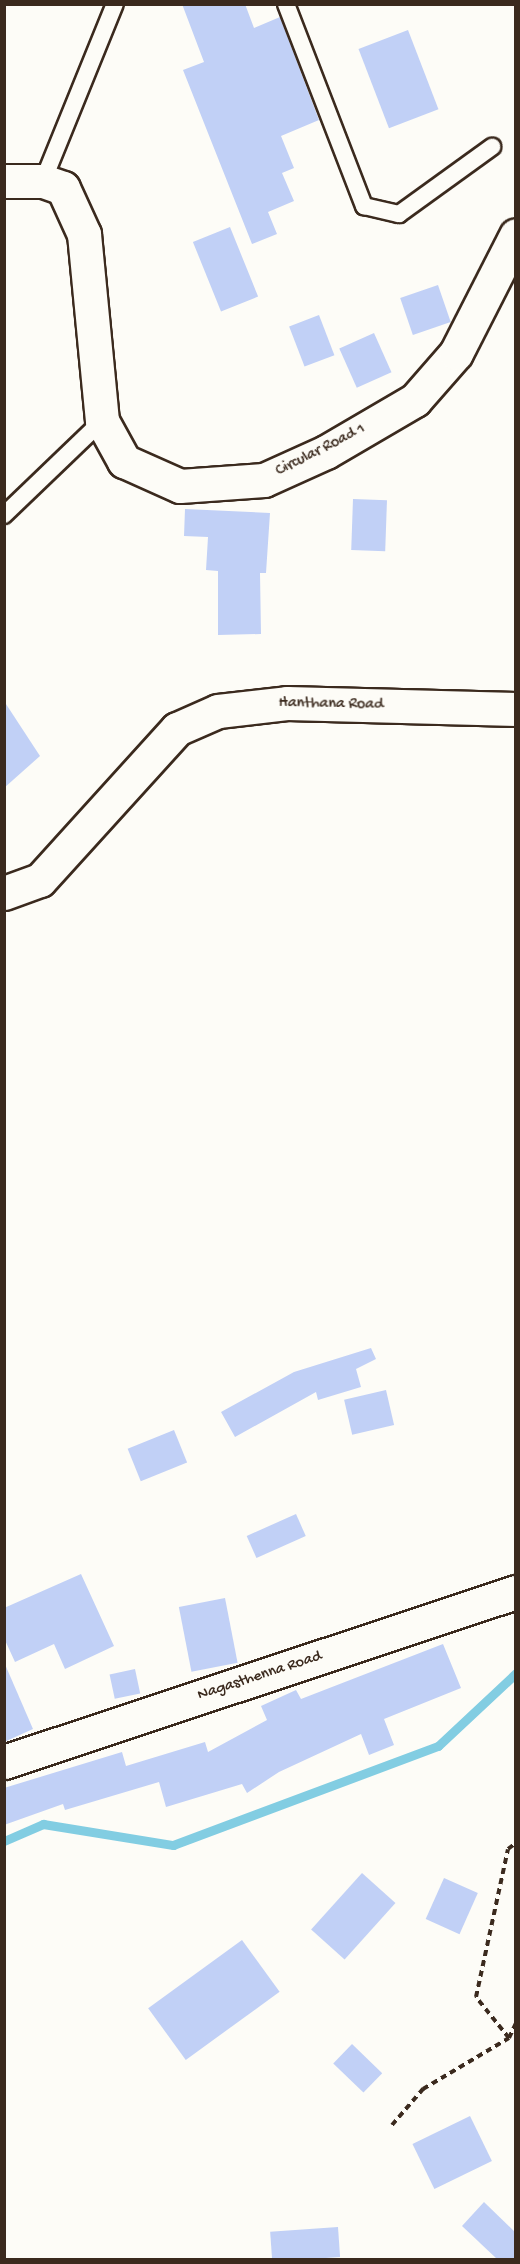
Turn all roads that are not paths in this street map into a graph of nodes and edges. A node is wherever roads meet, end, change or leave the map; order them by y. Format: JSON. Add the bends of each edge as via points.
{"nodes":[{"id":1,"x":115,"y":4,"type":"edge"},
{"id":2,"x":286,"y":4,"type":"edge"},
{"id":3,"x":492,"y":147,"type":"dead end"},
{"id":4,"x":4,"y":181,"type":"edge"},
{"id":5,"x":43,"y":181,"type":"junction"},
{"id":6,"x":516,"y":235,"type":"edge"},
{"id":7,"x":102,"y":421,"type":"junction"},
{"id":8,"x":4,"y":515,"type":"edge"},
{"id":9,"x":516,"y":709,"type":"edge"},
{"id":10,"x":4,"y":893,"type":"edge"},
{"id":11,"x":516,"y":1592,"type":"edge"},
{"id":12,"x":4,"y":1762,"type":"edge"}],
"edges":[{"from":1,"to":5,"type":"lane"},
{"from":2,"to":3,"type":"lane","via":[[364,206],[399,214]]},
{"from":4,"to":5,"type":"street"},
{"from":5,"to":7,"type":"street","name":"Circular Road 1","via":[[63,188],[84,234]]},
{"from":6,"to":7,"type":"street","name":"Circular Road 1","via":[[456,353],[415,400],[264,480],[180,486],[124,461]]},
{"from":7,"to":8,"type":"lane"},
{"from":9,"to":10,"type":"street","name":"Hanthana Road","via":[[287,703],[218,711],[177,729],[40,880]]},
{"from":11,"to":12,"type":"street","name":"Nagasthenna Road"}]}
